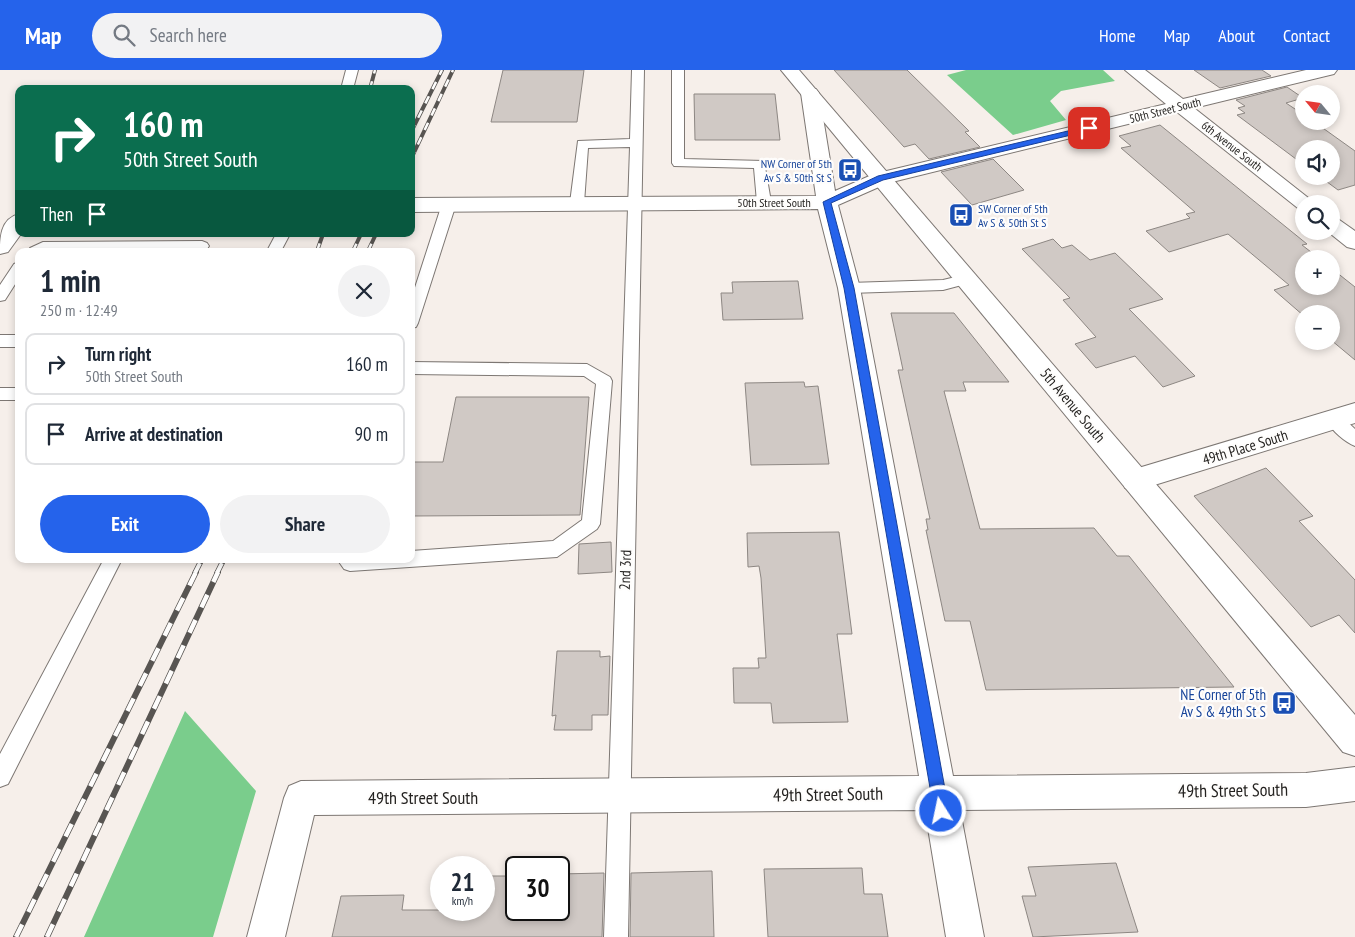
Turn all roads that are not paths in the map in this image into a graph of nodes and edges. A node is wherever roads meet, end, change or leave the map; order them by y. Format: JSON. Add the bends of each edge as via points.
{"nodes":[{"id":1,"x":352,"y":70,"type":"edge"},
{"id":2,"x":638,"y":70,"type":"edge"},
{"id":3,"x":678,"y":70,"type":"edge"},
{"id":4,"x":790,"y":70,"type":"edge"},
{"id":5,"x":1134,"y":70,"type":"edge"},
{"id":6,"x":1328,"y":70,"type":"edge"},
{"id":7,"x":349,"y":85,"type":"edge"},
{"id":8,"x":810,"y":93,"type":"junction"},
{"id":9,"x":1181,"y":106,"type":"junction"},
{"id":10,"x":636,"y":143,"type":"junction"},
{"id":11,"x":881,"y":178,"type":"junction"},
{"id":12,"x":1295,"y":195,"type":"edge"},
{"id":13,"x":636,"y":202,"type":"junction"},
{"id":14,"x":764,"y":202,"type":"junction"},
{"id":15,"x":827,"y":202,"type":"junction"},
{"id":16,"x":577,"y":203,"type":"junction"},
{"id":17,"x":415,"y":204,"type":"edge"},
{"id":18,"x":449,"y":204,"type":"junction"},
{"id":19,"x":15,"y":208,"type":"edge"},
{"id":20,"x":0,"y":209,"type":"edge"},
{"id":21,"x":15,"y":226,"type":"edge"},
{"id":22,"x":1340,"y":231,"type":"edge"},
{"id":23,"x":1355,"y":242,"type":"edge"},
{"id":24,"x":203,"y":244,"type":"edge"},
{"id":25,"x":0,"y":247,"type":"edge"},
{"id":26,"x":72,"y":248,"type":"edge"},
{"id":27,"x":15,"y":273,"type":"edge"},
{"id":28,"x":968,"y":279,"type":"junction"},
{"id":29,"x":849,"y":288,"type":"junction"},
{"id":30,"x":15,"y":290,"type":"edge"},
{"id":31,"x":1,"y":292,"type":"edge"},
{"id":32,"x":415,"y":311,"type":"edge"},
{"id":33,"x":0,"y":341,"type":"edge"},
{"id":34,"x":15,"y":341,"type":"edge"},
{"id":35,"x":415,"y":368,"type":"edge"},
{"id":36,"x":0,"y":394,"type":"edge"},
{"id":37,"x":15,"y":394,"type":"edge"},
{"id":38,"x":1345,"y":417,"type":"edge"},
{"id":39,"x":1355,"y":439,"type":"edge"},
{"id":40,"x":1135,"y":480,"type":"junction"},
{"id":41,"x":415,"y":559,"type":"edge"},
{"id":42,"x":111,"y":563,"type":"edge"},
{"id":43,"x":1355,"y":740,"type":"edge"},
{"id":44,"x":0,"y":776,"type":"edge"},
{"id":45,"x":1355,"y":784,"type":"edge"},
{"id":46,"x":938,"y":793,"type":"junction"},
{"id":47,"x":619,"y":796,"type":"junction"},
{"id":48,"x":266,"y":937,"type":"edge"},
{"id":49,"x":616,"y":937,"type":"edge"},
{"id":50,"x":965,"y":937,"type":"edge"}],
"edges":[{"from":1,"to":7,"type":"lane"},
{"from":2,"to":10,"type":"lane","name":"2nd 3rd"},
{"from":3,"to":14,"type":"lane","via":[[678,163],[760,164]]},
{"from":4,"to":8,"type":"street","name":"5th Avenue South"},
{"from":5,"to":9,"type":"street","name":"6th Avenue South"},
{"from":6,"to":9,"type":"street","name":"50th Street South"},
{"from":8,"to":11,"type":"street","name":"5th Avenue South"},
{"from":8,"to":15,"type":"street"},
{"from":9,"to":11,"type":"street","name":"50th Street South"},
{"from":9,"to":12,"type":"street","name":"6th Avenue South"},
{"from":10,"to":13,"type":"lane","name":"2nd 3rd"},
{"from":10,"to":16,"type":"lane","via":[[582,144]]},
{"from":11,"to":15,"type":"street","name":"50th Street South"},
{"from":11,"to":28,"type":"street","name":"5th Avenue South"},
{"from":13,"to":14,"type":"street","name":"50th Street South"},
{"from":13,"to":16,"type":"street","name":"50th Street South"},
{"from":13,"to":47,"type":"lane","name":"2nd 3rd"},
{"from":14,"to":15,"type":"street","name":"50th Street South"},
{"from":15,"to":29,"type":"street"},
{"from":16,"to":18,"type":"street","name":"50th Street South"},
{"from":17,"to":18,"type":"street","name":"50th Street South"},
{"from":18,"to":32,"type":"lane"},
{"from":19,"to":20,"type":"street"},
{"from":21,"to":25,"type":"street"},
{"from":22,"to":23,"type":"street"},
{"from":24,"to":26,"type":"lane"},
{"from":27,"to":31,"type":"lane"},
{"from":28,"to":29,"type":"lane","via":[[943,285]]},
{"from":28,"to":40,"type":"street","name":"5th Avenue South"},
{"from":29,"to":46,"type":"street"},
{"from":30,"to":31,"type":"lane"},
{"from":33,"to":34,"type":"lane"},
{"from":35,"to":41,"type":"lane","via":[[587,370],[604,381],[590,524],[557,549]]},
{"from":36,"to":37,"type":"lane"},
{"from":38,"to":39,"type":"lane"},
{"from":38,"to":40,"type":"street","name":"49th Place South"},
{"from":40,"to":43,"type":"street","name":"5th Avenue South"},
{"from":42,"to":44,"type":"lane"},
{"from":45,"to":46,"type":"street","name":"49th Street South","via":[[1306,790]]},
{"from":46,"to":47,"type":"street","name":"49th Street South"},
{"from":46,"to":50,"type":"street"},
{"from":47,"to":48,"type":"street","name":"49th Street South","via":[[301,798]]},
{"from":47,"to":49,"type":"lane","name":"2nd 3rd"}]}
